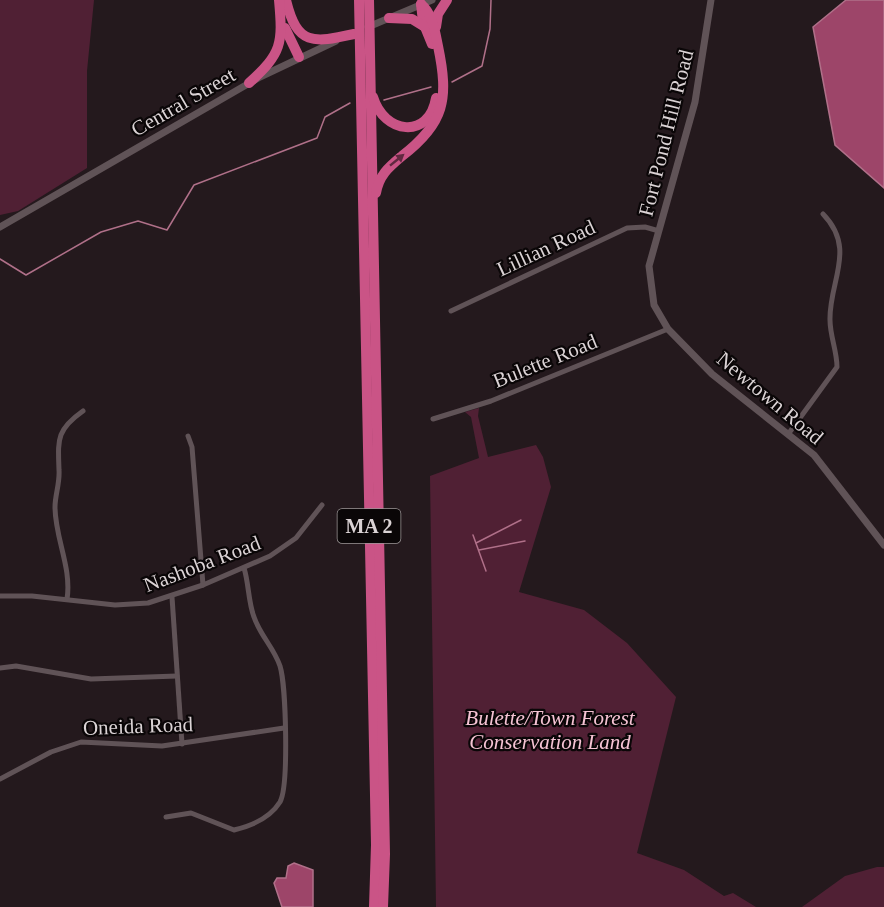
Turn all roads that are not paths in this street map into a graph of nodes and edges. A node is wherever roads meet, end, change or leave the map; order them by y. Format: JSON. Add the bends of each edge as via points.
{"nodes":[{"id":1,"x":279,"y":0,"type":"edge"},
{"id":2,"x":286,"y":0,"type":"edge"},
{"id":3,"x":359,"y":0,"type":"edge"},
{"id":4,"x":369,"y":0,"type":"edge"},
{"id":5,"x":447,"y":0,"type":"edge"},
{"id":6,"x":711,"y":0,"type":"edge"},
{"id":7,"x":427,"y":2,"type":"edge"},
{"id":8,"x":364,"y":14,"type":"junction"},
{"id":9,"x":281,"y":16,"type":"junction"},
{"id":10,"x":389,"y":18,"type":"junction"},
{"id":11,"x":294,"y":25,"type":"junction"},
{"id":12,"x":426,"y":28,"type":"junction"},
{"id":13,"x":354,"y":34,"type":"junction"},
{"id":14,"x":436,"y":36,"type":"junction"},
{"id":15,"x":365,"y":44,"type":"junction"},
{"id":16,"x":299,"y":57,"type":"junction"},
{"id":17,"x":249,"y":83,"type":"junction"},
{"id":18,"x":370,"y":88,"type":"junction"},
{"id":19,"x":366,"y":143,"type":"junction"},
{"id":20,"x":372,"y":210,"type":"junction"},
{"id":21,"x":823,"y":214,"type":"dead end"},
{"id":22,"x":0,"y":227,"type":"edge"},
{"id":23,"x":659,"y":231,"type":"junction"},
{"id":24,"x":649,"y":273,"type":"joint"},
{"id":25,"x":451,"y":311,"type":"dead end"},
{"id":26,"x":668,"y":329,"type":"junction"},
{"id":27,"x":83,"y":411,"type":"dead end"},
{"id":28,"x":433,"y":419,"type":"dead end"},
{"id":29,"x":789,"y":433,"type":"junction"},
{"id":30,"x":188,"y":436,"type":"dead end"},
{"id":31,"x":322,"y":505,"type":"dead end"},
{"id":32,"x":884,"y":545,"type":"edge"},
{"id":33,"x":244,"y":568,"type":"junction"},
{"id":34,"x":203,"y":585,"type":"junction"},
{"id":35,"x":0,"y":596,"type":"edge"},
{"id":36,"x":172,"y":597,"type":"junction"},
{"id":37,"x":67,"y":599,"type":"junction"},
{"id":38,"x":0,"y":668,"type":"edge"},
{"id":39,"x":177,"y":676,"type":"junction"},
{"id":40,"x":284,"y":728,"type":"junction"},
{"id":41,"x":182,"y":744,"type":"junction"},
{"id":42,"x":0,"y":779,"type":"edge"},
{"id":43,"x":166,"y":817,"type":"dead end"},
{"id":44,"x":374,"y":907,"type":"edge"},
{"id":45,"x":383,"y":907,"type":"edge"}],
"edges":[{"from":1,"to":9,"type":"highway"},
{"from":2,"to":11,"type":"highway"},
{"from":3,"to":8,"type":"highway","number":"MA 2"},
{"from":4,"to":8,"type":"highway","number":"MA 2"},
{"from":5,"to":14,"type":"highway","via":[[438,14]]},
{"from":6,"to":23,"type":"street","name":"Fort Pond Hill Road","via":[[695,102]]},
{"from":7,"to":10,"type":"street"},
{"from":7,"to":12,"type":"highway"},
{"from":7,"to":14,"type":"highway"},
{"from":8,"to":15,"type":"highway","number":"MA 2"},
{"from":9,"to":16,"type":"highway"},
{"from":9,"to":17,"type":"highway","via":[[278,52]]},
{"from":10,"to":12,"type":"highway","via":[[412,19]]},
{"from":10,"to":13,"type":"street","name":"Central Street"},
{"from":11,"to":13,"type":"highway","via":[[302,36],[315,40]]},
{"from":11,"to":16,"type":"highway"},
{"from":12,"to":18,"type":"highway","via":[[438,76],[435,103],[428,118],[405,128],[391,123],[381,115]]},
{"from":13,"to":16,"type":"street","name":"Central Street"},
{"from":20,"to":14,"type":"highway","one_way":true,"via":[[384,172],[423,139],[440,112],[443,88]]},
{"from":15,"to":18,"type":"highway","number":"MA 2"},
{"from":15,"to":19,"type":"highway","number":"MA 2"},
{"from":16,"to":17,"type":"street","name":"Central Street"},
{"from":17,"to":22,"type":"street","name":"Central Street"},
{"from":18,"to":19,"type":"highway","number":"MA 2"},
{"from":19,"to":20,"type":"highway","number":"MA 2"},
{"from":19,"to":44,"type":"highway","number":"MA 2"},
{"from":20,"to":45,"type":"highway","number":"MA 2"},
{"from":21,"to":29,"type":"street","via":[[835,229],[840,251],[830,312],[837,367]]},
{"from":23,"to":24,"type":"street","name":"Fort Pond Hill Road"},
{"from":23,"to":25,"type":"street","name":"Lillian Road","via":[[627,228]]},
{"from":24,"to":26,"type":"street","name":"Newtown Road","via":[[654,305]]},
{"from":26,"to":28,"type":"street","name":"Bulette Road","via":[[490,401]]},
{"from":26,"to":29,"type":"street","name":"Newtown Road","via":[[712,374]]},
{"from":27,"to":37,"type":"street","via":[[67,422],[56,458],[59,481],[55,506],[70,584]]},
{"from":29,"to":32,"type":"street","name":"Newtown Road","via":[[830,473]]},
{"from":30,"to":34,"type":"street"},
{"from":31,"to":33,"type":"street","name":"Nashoba Road","via":[[310,524],[284,549]]},
{"from":33,"to":34,"type":"street","name":"Nashoba Road"},
{"from":33,"to":40,"type":"street","via":[[254,617],[280,667]]},
{"from":34,"to":36,"type":"street","name":"Nashoba Road"},
{"from":35,"to":37,"type":"street","name":"Nashoba Road"},
{"from":36,"to":37,"type":"street","name":"Nashoba Road","via":[[132,605]]},
{"from":36,"to":39,"type":"street"},
{"from":38,"to":39,"type":"street","via":[[16,666],[91,679]]},
{"from":39,"to":41,"type":"street"},
{"from":40,"to":41,"type":"street","name":"Oneida Road"},
{"from":40,"to":43,"type":"street","via":[[283,795],[262,819],[234,830],[191,813]]},
{"from":41,"to":42,"type":"street","name":"Oneida Road","via":[[129,746],[81,742],[51,752]]}]}
